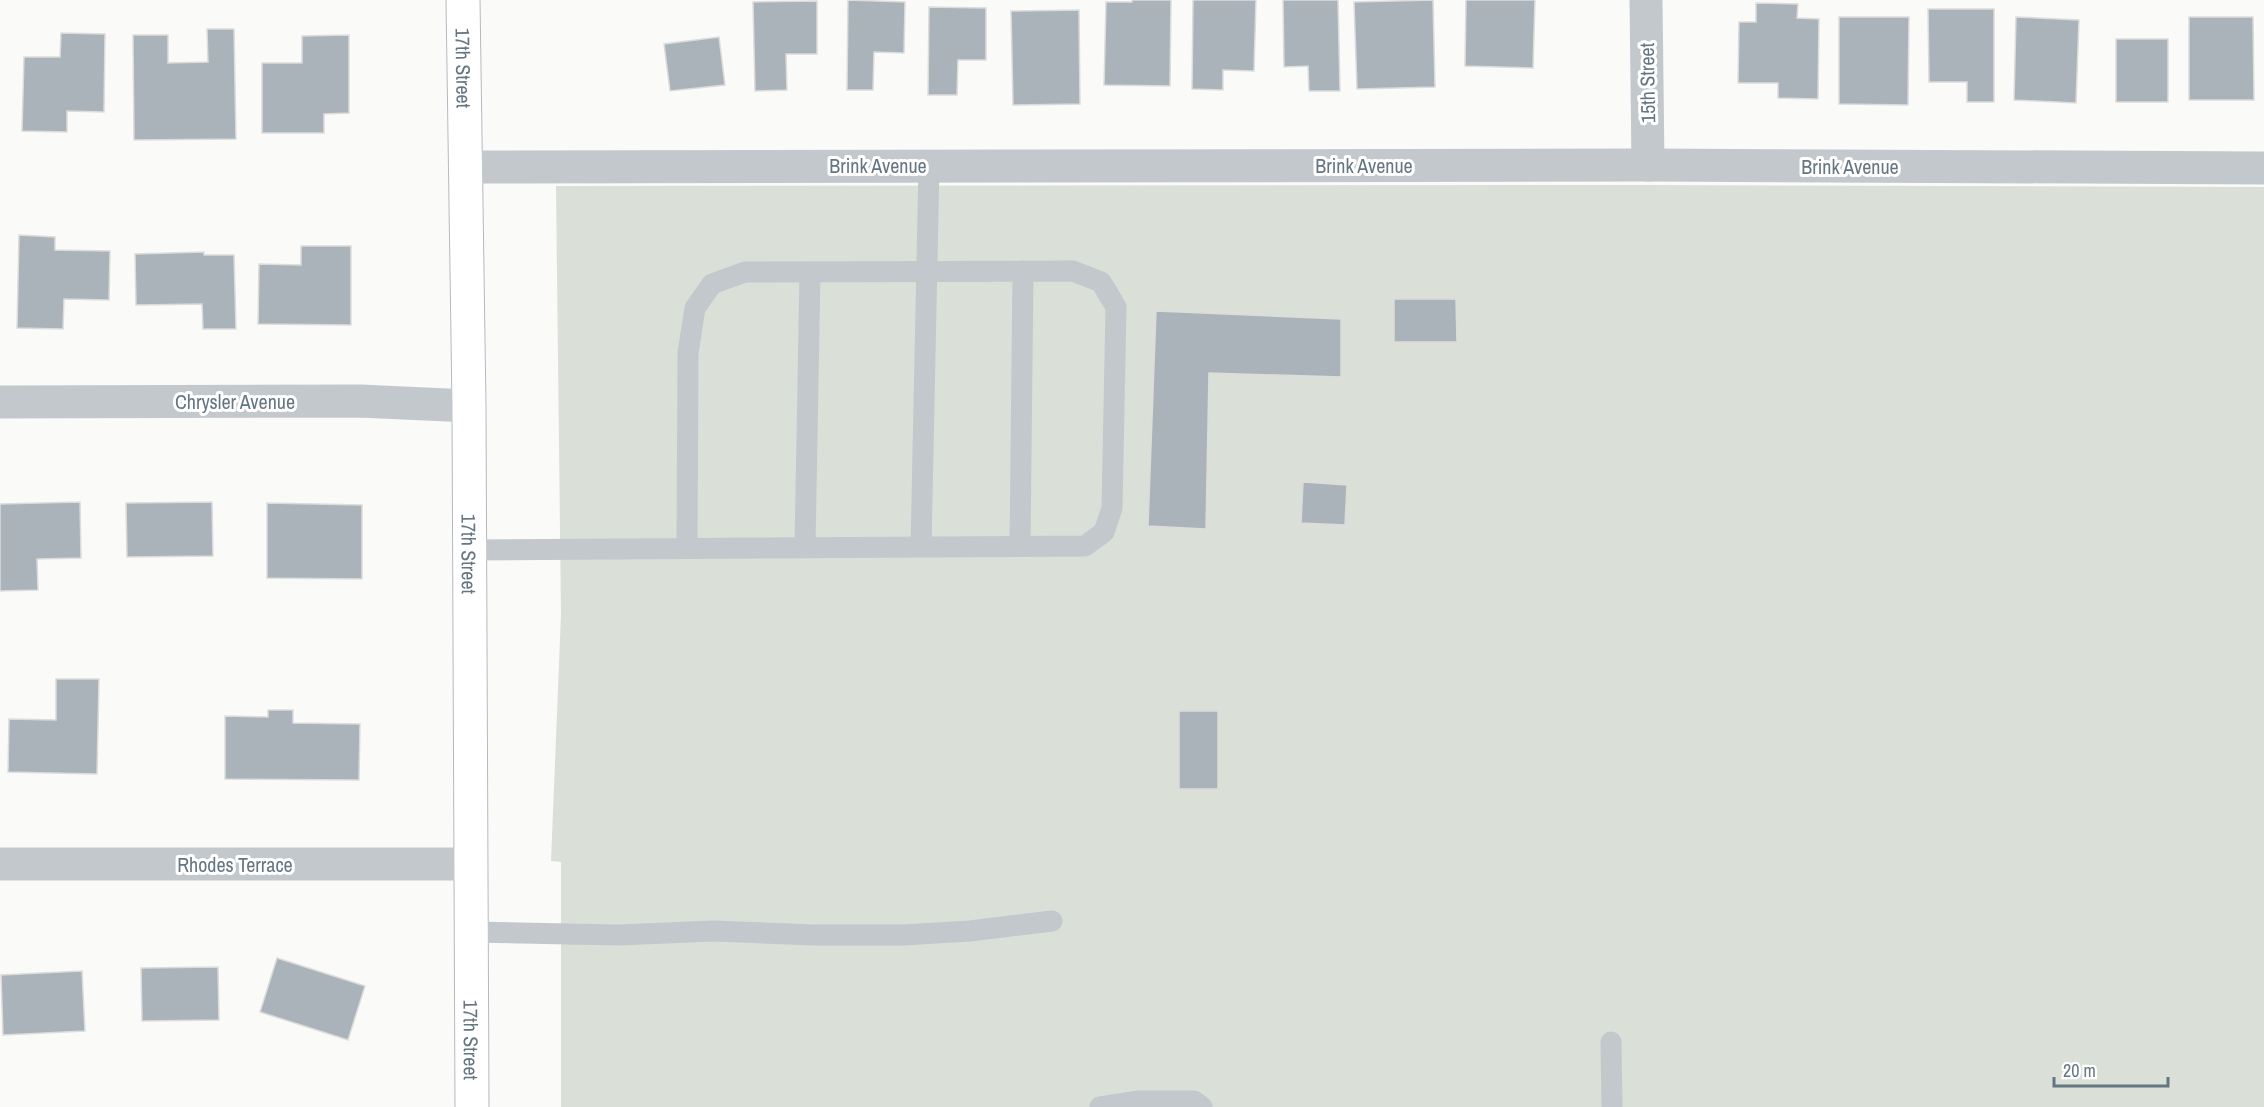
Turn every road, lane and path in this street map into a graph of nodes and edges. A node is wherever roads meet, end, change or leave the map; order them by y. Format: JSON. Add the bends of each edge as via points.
{"nodes":[{"id":1,"x":463,"y":0,"type":"edge"},
{"id":2,"x":1646,"y":0,"type":"edge"},
{"id":3,"x":929,"y":165,"type":"junction"},
{"id":4,"x":1648,"y":165,"type":"junction"},
{"id":5,"x":465,"y":167,"type":"junction"},
{"id":6,"x":2264,"y":168,"type":"edge"},
{"id":7,"x":927,"y":271,"type":"junction"},
{"id":8,"x":1023,"y":271,"type":"junction"},
{"id":9,"x":810,"y":272,"type":"junction"},
{"id":10,"x":0,"y":402,"type":"edge"},
{"id":11,"x":469,"y":406,"type":"junction"},
{"id":12,"x":1020,"y":546,"type":"junction"},
{"id":13,"x":804,"y":547,"type":"junction"},
{"id":14,"x":921,"y":547,"type":"junction"},
{"id":15,"x":687,"y":548,"type":"junction"},
{"id":16,"x":470,"y":550,"type":"junction"},
{"id":17,"x":0,"y":864,"type":"edge"},
{"id":18,"x":470,"y":864,"type":"junction"},
{"id":19,"x":1052,"y":921,"type":"dead end"},
{"id":20,"x":471,"y":932,"type":"junction"},
{"id":21,"x":1611,"y":1042,"type":"dead end"},
{"id":22,"x":472,"y":1107,"type":"edge"},
{"id":23,"x":1100,"y":1107,"type":"edge"},
{"id":24,"x":1202,"y":1107,"type":"edge"},
{"id":25,"x":1612,"y":1107,"type":"edge"}],
"edges":[{"from":1,"to":5,"type":"main road","name":"17th Street"},
{"from":2,"to":4,"type":"street","name":"15th Street"},
{"from":3,"to":4,"type":"street","name":"Brink Avenue"},
{"from":3,"to":5,"type":"street","name":"Brink Avenue"},
{"from":3,"to":7,"type":"lane"},
{"from":4,"to":6,"type":"street","name":"Brink Avenue"},
{"from":5,"to":11,"type":"main road","name":"17th Street"},
{"from":7,"to":8,"type":"lane"},
{"from":7,"to":9,"type":"lane"},
{"from":7,"to":14,"type":"lane"},
{"from":8,"to":12,"type":"lane"},
{"from":8,"to":12,"type":"lane","via":[[1073,271],[1101,282],[1116,307],[1116,319],[1112,508],[1104,532],[1085,546]]},
{"from":9,"to":13,"type":"lane"},
{"from":9,"to":15,"type":"lane","via":[[745,272],[712,284],[695,308],[688,353]]},
{"from":10,"to":11,"type":"street","name":"Chrysler Avenue","via":[[360,401]]},
{"from":11,"to":16,"type":"main road","name":"17th Street"},
{"from":12,"to":14,"type":"lane"},
{"from":13,"to":14,"type":"lane"},
{"from":13,"to":15,"type":"lane"},
{"from":15,"to":16,"type":"lane"},
{"from":16,"to":18,"type":"main road","name":"17th Street"},
{"from":17,"to":18,"type":"street","name":"Rhodes Terrace"},
{"from":18,"to":20,"type":"main road","name":"17th Street"},
{"from":19,"to":20,"type":"lane","via":[[903,935]]},
{"from":20,"to":22,"type":"main road","name":"17th Street"},
{"from":21,"to":25,"type":"lane"},
{"from":23,"to":24,"type":"lane","via":[[1139,1101],[1194,1101]]}]}
